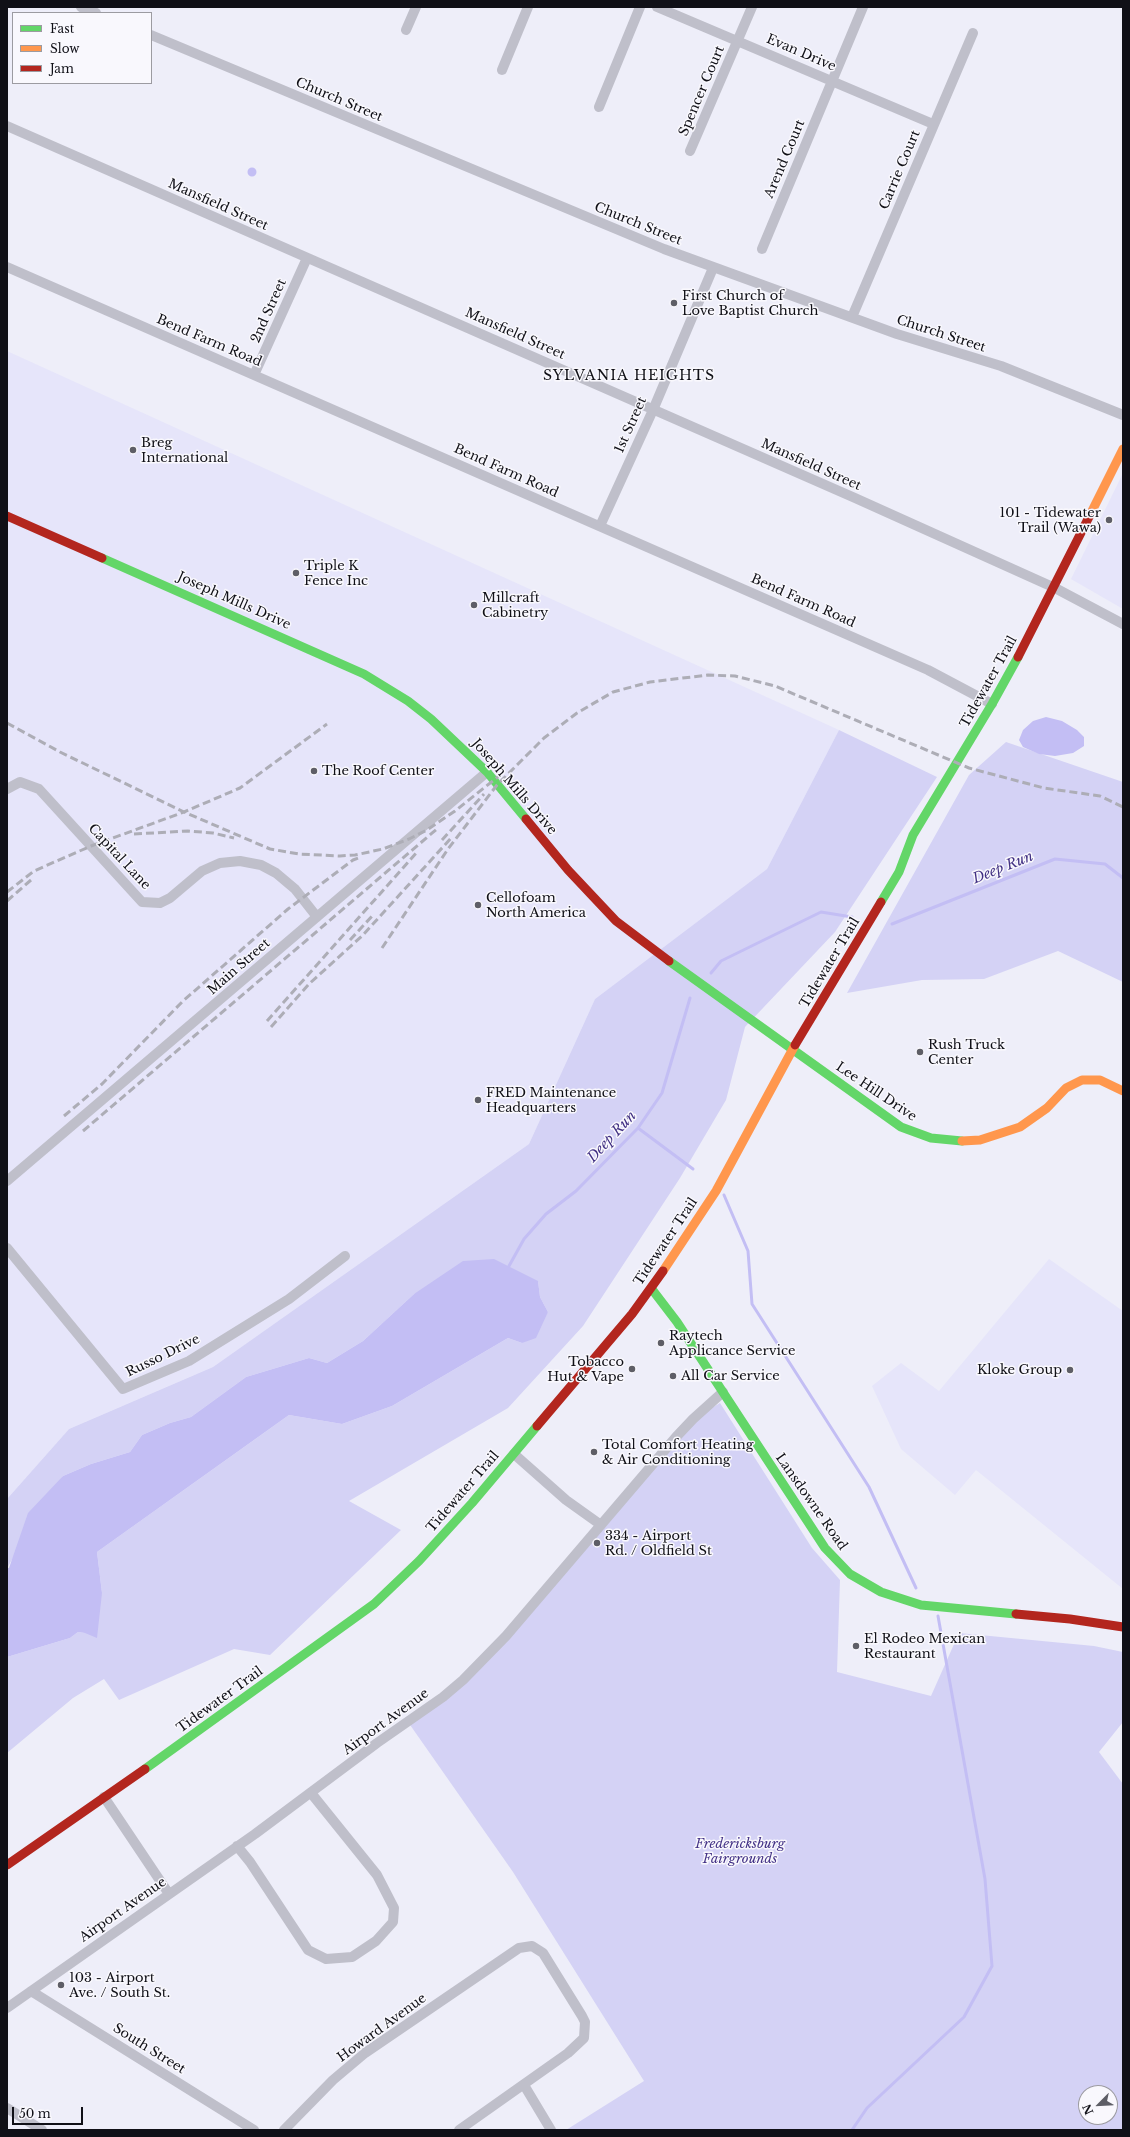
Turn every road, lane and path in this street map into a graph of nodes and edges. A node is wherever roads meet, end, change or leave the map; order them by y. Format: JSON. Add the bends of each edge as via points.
{"nodes":[{"id":1,"x":81,"y":7,"type":"edge"},
{"id":2,"x":416,"y":7,"type":"edge"},
{"id":3,"x":528,"y":7,"type":"edge"},
{"id":4,"x":640,"y":7,"type":"edge"},
{"id":5,"x":657,"y":7,"type":"edge"},
{"id":6,"x":752,"y":7,"type":"edge"},
{"id":7,"x":863,"y":7,"type":"edge"},
{"id":8,"x":94,"y":12,"type":"edge"},
{"id":9,"x":406,"y":30,"type":"dead end"},
{"id":10,"x":973,"y":33,"type":"dead end"},
{"id":11,"x":152,"y":35,"type":"edge"},
{"id":12,"x":738,"y":40,"type":"junction"},
{"id":13,"x":502,"y":70,"type":"dead end"},
{"id":14,"x":832,"y":80,"type":"junction"},
{"id":15,"x":599,"y":107,"type":"dead end"},
{"id":16,"x":933,"y":124,"type":"junction"},
{"id":17,"x":7,"y":126,"type":"edge"},
{"id":18,"x":690,"y":152,"type":"dead end"},
{"id":19,"x":762,"y":249,"type":"dead end"},
{"id":20,"x":307,"y":258,"type":"junction"},
{"id":21,"x":7,"y":267,"type":"edge"},
{"id":22,"x":713,"y":268,"type":"junction"},
{"id":23,"x":852,"y":317,"type":"junction"},
{"id":24,"x":254,"y":375,"type":"junction"},
{"id":25,"x":653,"y":410,"type":"junction"},
{"id":26,"x":1123,"y":415,"type":"edge"},
{"id":27,"x":1123,"y":449,"type":"edge"},
{"id":28,"x":7,"y":516,"type":"edge"},
{"id":29,"x":600,"y":526,"type":"junction"},
{"id":30,"x":1055,"y":588,"type":"junction"},
{"id":31,"x":1123,"y":624,"type":"edge"},
{"id":32,"x":992,"y":704,"type":"junction"},
{"id":33,"x":487,"y":772,"type":"junction"},
{"id":34,"x":7,"y":789,"type":"edge"},
{"id":35,"x":318,"y":917,"type":"junction"},
{"id":36,"x":792,"y":1049,"type":"junction"},
{"id":37,"x":1123,"y":1091,"type":"edge"},
{"id":38,"x":7,"y":1181,"type":"edge"},
{"id":39,"x":7,"y":1248,"type":"edge"},
{"id":40,"x":345,"y":1256,"type":"dead end"},
{"id":41,"x":651,"y":1288,"type":"junction"},
{"id":42,"x":723,"y":1392,"type":"junction"},
{"id":43,"x":514,"y":1454,"type":"junction"},
{"id":44,"x":601,"y":1525,"type":"junction"},
{"id":45,"x":1123,"y":1627,"type":"edge"},
{"id":46,"x":311,"y":1792,"type":"junction"},
{"id":47,"x":104,"y":1797,"type":"junction"},
{"id":48,"x":237,"y":1846,"type":"junction"},
{"id":49,"x":7,"y":1865,"type":"edge"},
{"id":50,"x":169,"y":1894,"type":"junction"},
{"id":51,"x":31,"y":1991,"type":"junction"},
{"id":52,"x":7,"y":2008,"type":"edge"},
{"id":53,"x":524,"y":2085,"type":"junction"},
{"id":54,"x":7,"y":2108,"type":"edge"},
{"id":55,"x":42,"y":2130,"type":"edge"},
{"id":56,"x":254,"y":2130,"type":"edge"},
{"id":57,"x":284,"y":2130,"type":"edge"},
{"id":58,"x":459,"y":2130,"type":"edge"},
{"id":59,"x":552,"y":2130,"type":"edge"}],
"edges":[{"from":1,"to":8,"type":"street"},
{"from":2,"to":9,"type":"street"},
{"from":3,"to":13,"type":"street"},
{"from":4,"to":15,"type":"street"},
{"from":5,"to":12,"type":"street","name":"Evan Drive"},
{"from":6,"to":12,"type":"street","name":"Spencer Court"},
{"from":7,"to":14,"type":"street","name":"Arend Court"},
{"from":10,"to":16,"type":"street","name":"Carrie Court"},
{"from":11,"to":22,"type":"street","name":"Church Street"},
{"from":12,"to":14,"type":"street","name":"Evan Drive"},
{"from":12,"to":18,"type":"street","name":"Spencer Court"},
{"from":14,"to":16,"type":"street","name":"Evan Drive"},
{"from":14,"to":19,"type":"street","name":"Arend Court"},
{"from":16,"to":23,"type":"street","name":"Carrie Court"},
{"from":17,"to":20,"type":"street","name":"Mansfield Street"},
{"from":20,"to":24,"type":"street","name":"2nd Street"},
{"from":20,"to":25,"type":"street","name":"Mansfield Street"},
{"from":21,"to":24,"type":"street","name":"Bend Farm Road"},
{"from":22,"to":23,"type":"street","name":"Church Street"},
{"from":22,"to":25,"type":"street","name":"1st Street"},
{"from":23,"to":26,"type":"street","name":"Church Street","via":[[942,349],[1001,366]]},
{"from":24,"to":29,"type":"street","name":"Bend Farm Road"},
{"from":25,"to":29,"type":"street","name":"1st Street"},
{"from":25,"to":30,"type":"street","name":"Mansfield Street"},
{"from":27,"to":30,"type":"main road","name":"Tidewater Trail"},
{"from":28,"to":33,"type":"main road","name":"Joseph Mills Drive","via":[[364,674],[408,701],[431,719]]},
{"from":29,"to":32,"type":"street","name":"Bend Farm Road","via":[[928,670]]},
{"from":30,"to":31,"type":"street","name":"Mansfield Street"},
{"from":30,"to":32,"type":"main road","name":"Tidewater Trail"},
{"from":32,"to":36,"type":"main road","name":"Tidewater Trail","via":[[913,835],[899,872],[868,926]]},
{"from":33,"to":35,"type":"street","name":"Main Street"},
{"from":33,"to":36,"type":"main road","name":"Joseph Mills Drive","via":[[568,870],[616,921],[695,981]]},
{"from":34,"to":35,"type":"street","name":"Capital Lane","via":[[20,782],[39,789],[142,902],[160,903],[170,898],[202,871],[220,862],[240,861],[256,863],[276,872],[295,889]]},
{"from":35,"to":38,"type":"street","name":"Main Street"},
{"from":36,"to":37,"type":"main road","name":"Lee Hill Drive","via":[[901,1126],[926,1137],[948,1141],[980,1140],[1020,1127],[1047,1108],[1066,1088],[1082,1080],[1100,1080]]},
{"from":36,"to":41,"type":"main road","name":"Tidewater Trail","via":[[716,1191]]},
{"from":39,"to":40,"type":"street","name":"Russo Drive","via":[[123,1389],[189,1361],[289,1299]]},
{"from":41,"to":42,"type":"main road","name":"Lansdowne Road","via":[[677,1322]]},
{"from":41,"to":43,"type":"main road","name":"Tidewater Trail"},
{"from":42,"to":44,"type":"street","name":"Airport Avenue","via":[[693,1419]]},
{"from":42,"to":45,"type":"main road","name":"Lansdowne Road","via":[[824,1548],[838,1564],[863,1583],[921,1605],[1070,1619]]},
{"from":43,"to":44,"type":"street","via":[[566,1500]]},
{"from":43,"to":47,"type":"main road","name":"Tidewater Trail","via":[[419,1561],[374,1604]]},
{"from":44,"to":46,"type":"street","name":"Airport Avenue","via":[[506,1636],[463,1680],[435,1704]]},
{"from":46,"to":48,"type":"street","name":"Airport Avenue"},
{"from":46,"to":48,"type":"street","via":[[377,1875],[394,1908],[393,1922],[376,1941],[352,1957],[326,1959],[308,1950]]},
{"from":47,"to":49,"type":"main road","name":"Tidewater Trail"},
{"from":47,"to":50,"type":"street"},
{"from":48,"to":50,"type":"street","name":"Airport Avenue"},
{"from":50,"to":51,"type":"street","name":"Airport Avenue"},
{"from":51,"to":52,"type":"street","name":"Airport Avenue"},
{"from":51,"to":56,"type":"street","name":"South Street"},
{"from":53,"to":57,"type":"street","name":"Howard Avenue","via":[[581,2041],[586,2031],[585,2022],[543,1953],[532,1946],[519,1948],[365,2053],[333,2080]]},
{"from":53,"to":58,"type":"street","name":"Howard Avenue"},
{"from":53,"to":59,"type":"street"},
{"from":54,"to":55,"type":"street"}]}
